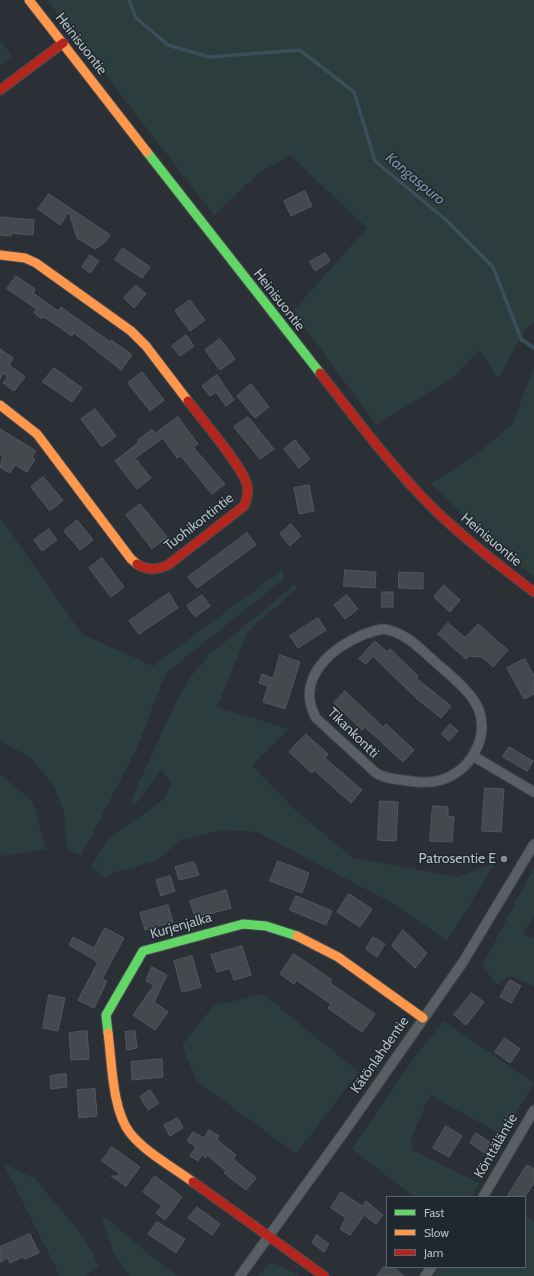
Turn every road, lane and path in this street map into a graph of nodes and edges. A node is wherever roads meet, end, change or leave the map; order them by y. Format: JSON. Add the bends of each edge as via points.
{"nodes":[{"id":1,"x":29,"y":0,"type":"edge"},
{"id":2,"x":62,"y":43,"type":"junction"},
{"id":3,"x":0,"y":90,"type":"edge"},
{"id":4,"x":0,"y":255,"type":"edge"},
{"id":5,"x":0,"y":405,"type":"edge"},
{"id":6,"x":534,"y":592,"type":"edge"},
{"id":7,"x":473,"y":756,"type":"junction"},
{"id":8,"x":534,"y":792,"type":"edge"},
{"id":9,"x":534,"y":844,"type":"edge"},
{"id":10,"x":423,"y":1018,"type":"junction"},
{"id":11,"x":534,"y":1110,"type":"edge"},
{"id":12,"x":484,"y":1196,"type":"edge"},
{"id":13,"x":269,"y":1236,"type":"junction"},
{"id":14,"x":431,"y":1268,"type":"edge"},
{"id":15,"x":240,"y":1276,"type":"edge"},
{"id":16,"x":324,"y":1276,"type":"edge"},
{"id":17,"x":425,"y":1276,"type":"edge"}],
"edges":[{"from":1,"to":2,"type":"street","name":"Heinisuontie"},
{"from":2,"to":3,"type":"street"},
{"from":2,"to":6,"type":"street","name":"Heinisuontie","via":[[376,444],[435,510],[477,548]]},
{"from":4,"to":5,"type":"street","name":"Tuohikontintie","via":[[25,258],[36,263],[131,331],[152,353],[242,473],[248,484],[249,495],[244,506],[168,565],[155,570],[143,568],[131,559],[36,434]]},
{"from":7,"to":7,"type":"street","name":"Tikankontti","via":[[455,773],[438,781],[419,782],[382,777],[316,718],[311,709],[312,676],[316,669],[348,641],[368,632],[389,629],[404,636],[466,691],[478,708],[481,718],[480,738]]},
{"from":7,"to":8,"type":"street"},
{"from":9,"to":10,"type":"street","name":"Kätönlahdentie","via":[[462,962]]},
{"from":10,"to":13,"type":"street","name":"Kätönlahdentie"},
{"from":10,"to":13,"type":"street","name":"Kurjenjalka","via":[[324,948],[262,924],[243,924],[143,951],[106,1015],[120,1114],[130,1133],[148,1149]]},
{"from":11,"to":12,"type":"street","name":"Könttäläntie"},
{"from":13,"to":15,"type":"street","name":"Kätönlahdentie"},
{"from":13,"to":16,"type":"street"},
{"from":14,"to":17,"type":"street"}]}
